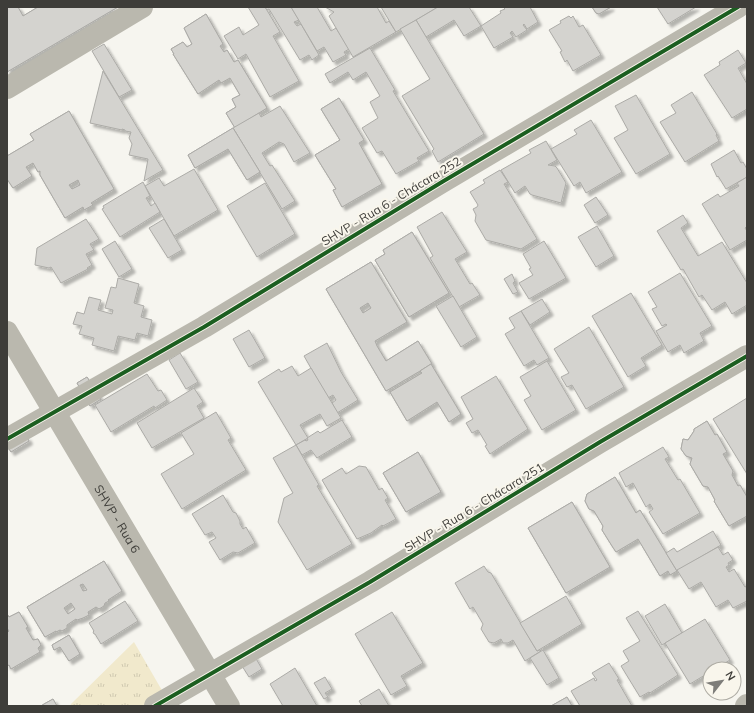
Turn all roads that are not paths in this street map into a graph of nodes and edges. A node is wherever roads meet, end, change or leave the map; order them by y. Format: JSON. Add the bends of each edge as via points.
{"nodes":[{"id":1,"x":142,"y":7,"type":"edge"},
{"id":2,"x":738,"y":7,"type":"edge"},
{"id":3,"x":7,"y":88,"type":"edge"},
{"id":4,"x":7,"y":332,"type":"edge"},
{"id":5,"x":747,"y":356,"type":"edge"},
{"id":6,"x":54,"y":412,"type":"junction"},
{"id":7,"x":7,"y":439,"type":"edge"},
{"id":8,"x":210,"y":674,"type":"junction"},
{"id":9,"x":155,"y":706,"type":"edge"},
{"id":10,"x":229,"y":706,"type":"edge"}],
"edges":[{"from":1,"to":3,"type":"street"},
{"from":2,"to":6,"type":"street","name":"SHVP - Rua 6 - Chácara 252","via":[[435,186],[204,327]]},
{"from":4,"to":6,"type":"street","name":"SHVP - Rua 6"},
{"from":5,"to":8,"type":"street","name":"SHVP - Rua 6 - Chácara 251","via":[[370,582]]},
{"from":6,"to":7,"type":"street","name":"SHVP - Rua 6 - Chácara 252"},
{"from":6,"to":8,"type":"street","name":"SHVP - Rua 6"},
{"from":8,"to":9,"type":"street","name":"SHVP - Rua 6 - Chácara 251"},
{"from":8,"to":10,"type":"street","name":"SHVP - Rua 6"}]}
